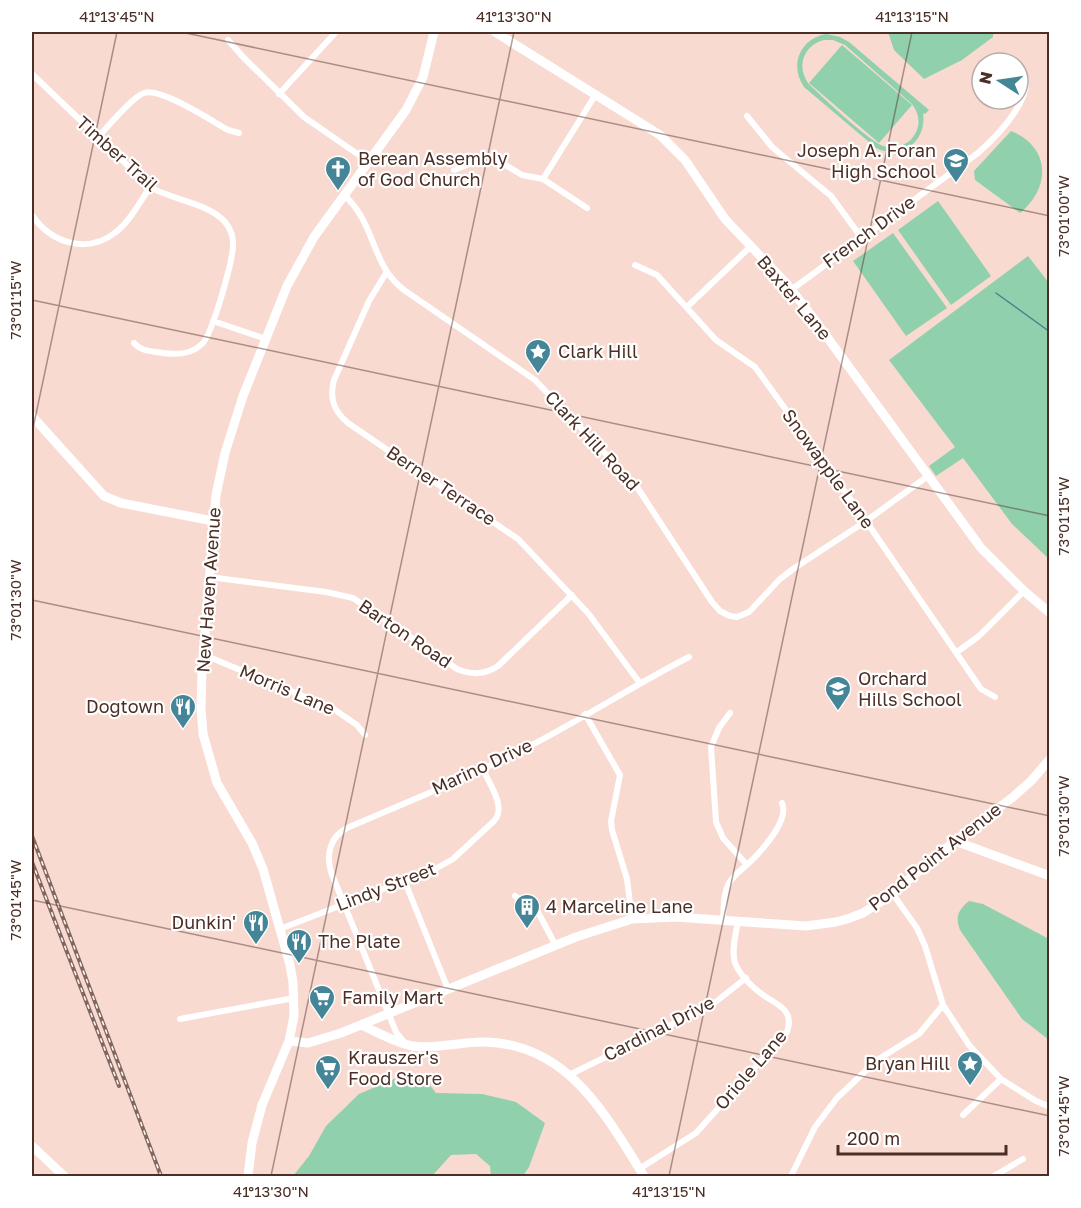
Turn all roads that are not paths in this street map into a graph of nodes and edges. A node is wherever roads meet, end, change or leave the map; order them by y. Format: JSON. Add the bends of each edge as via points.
{"nodes":[{"id":1,"x":336,"y":32,"type":"edge"},
{"id":2,"x":434,"y":32,"type":"edge"},
{"id":3,"x":495,"y":32,"type":"edge"},
{"id":4,"x":228,"y":40,"type":"dead end"},
{"id":5,"x":32,"y":74,"type":"edge"},
{"id":6,"x":279,"y":94,"type":"junction"},
{"id":7,"x":596,"y":94,"type":"junction"},
{"id":8,"x":1014,"y":111,"type":"edge"},
{"id":9,"x":747,"y":116,"type":"dead end"},
{"id":10,"x":239,"y":133,"type":"dead end"},
{"id":11,"x":97,"y":138,"type":"junction"},
{"id":12,"x":369,"y":162,"type":"junction"},
{"id":13,"x":454,"y":170,"type":"dead end"},
{"id":14,"x":543,"y":179,"type":"junction"},
{"id":15,"x":150,"y":187,"type":"junction"},
{"id":16,"x":345,"y":195,"type":"junction"},
{"id":17,"x":587,"y":208,"type":"dead end"},
{"id":18,"x":32,"y":215,"type":"edge"},
{"id":19,"x":861,"y":237,"type":"junction"},
{"id":20,"x":750,"y":247,"type":"junction"},
{"id":21,"x":635,"y":266,"type":"dead end"},
{"id":22,"x":386,"y":273,"type":"junction"},
{"id":23,"x":791,"y":290,"type":"junction"},
{"id":24,"x":687,"y":307,"type":"junction"},
{"id":25,"x":213,"y":321,"type":"junction"},
{"id":26,"x":266,"y":339,"type":"junction"},
{"id":27,"x":134,"y":343,"type":"dead end"},
{"id":28,"x":32,"y":416,"type":"edge"},
{"id":29,"x":928,"y":476,"type":"junction"},
{"id":30,"x":213,"y":521,"type":"junction"},
{"id":31,"x":866,"y":521,"type":"junction"},
{"id":32,"x":209,"y":577,"type":"junction"},
{"id":33,"x":1024,"y":591,"type":"junction"},
{"id":34,"x":572,"y":595,"type":"junction"},
{"id":35,"x":1050,"y":613,"type":"edge"},
{"id":36,"x":957,"y":652,"type":"junction"},
{"id":37,"x":204,"y":655,"type":"junction"},
{"id":38,"x":689,"y":657,"type":"dead end"},
{"id":39,"x":639,"y":682,"type":"junction"},
{"id":40,"x":995,"y":697,"type":"dead end"},
{"id":41,"x":730,"y":713,"type":"dead end"},
{"id":42,"x":585,"y":714,"type":"junction"},
{"id":43,"x":365,"y":735,"type":"dead end"},
{"id":44,"x":1050,"y":759,"type":"edge"},
{"id":45,"x":483,"y":769,"type":"junction"},
{"id":46,"x":782,"y":803,"type":"dead end"},
{"id":47,"x":955,"y":841,"type":"junction"},
{"id":48,"x":747,"y":865,"type":"junction"},
{"id":49,"x":1050,"y":876,"type":"edge"},
{"id":50,"x":405,"y":882,"type":"junction"},
{"id":51,"x":892,"y":893,"type":"junction"},
{"id":52,"x":515,"y":896,"type":"dead end"},
{"id":53,"x":345,"y":904,"type":"junction"},
{"id":54,"x":632,"y":919,"type":"junction"},
{"id":55,"x":723,"y":920,"type":"junction"},
{"id":56,"x":738,"y":921,"type":"junction"},
{"id":57,"x":280,"y":929,"type":"junction"},
{"id":58,"x":556,"y":946,"type":"junction"},
{"id":59,"x":746,"y":978,"type":"junction"},
{"id":60,"x":448,"y":989,"type":"junction"},
{"id":61,"x":294,"y":998,"type":"junction"},
{"id":62,"x":942,"y":1005,"type":"junction"},
{"id":63,"x":388,"y":1013,"type":"junction"},
{"id":64,"x":180,"y":1019,"type":"dead end"},
{"id":65,"x":361,"y":1025,"type":"junction"},
{"id":66,"x":290,"y":1041,"type":"junction"},
{"id":67,"x":407,"y":1044,"type":"junction"},
{"id":68,"x":569,"y":1075,"type":"junction"},
{"id":69,"x":1001,"y":1079,"type":"junction"},
{"id":70,"x":1050,"y":1107,"type":"edge"},
{"id":71,"x":963,"y":1115,"type":"dead end"},
{"id":72,"x":32,"y":1146,"type":"edge"},
{"id":73,"x":1023,"y":1158,"type":"dead end"},
{"id":74,"x":642,"y":1173,"type":"edge"},
{"id":75,"x":64,"y":1176,"type":"edge"},
{"id":76,"x":248,"y":1176,"type":"edge"},
{"id":77,"x":791,"y":1176,"type":"edge"},
{"id":78,"x":994,"y":1176,"type":"edge"}],
"edges":[{"from":1,"to":6,"type":"street"},
{"from":2,"to":12,"type":"main road","name":"New Haven Avenue","via":[[416,93]]},
{"from":3,"to":7,"type":"main road","name":"Baxter Lane"},
{"from":4,"to":6,"type":"street"},
{"from":5,"to":11,"type":"street","name":"Timber Trail"},
{"from":6,"to":12,"type":"street","via":[[304,117]]},
{"from":7,"to":14,"type":"street"},
{"from":7,"to":20,"type":"main road","name":"Baxter Lane","via":[[650,127],[679,153],[725,219]]},
{"from":8,"to":19,"type":"street","name":"French Drive","via":[[1008,124],[978,153]]},
{"from":9,"to":19,"type":"street","via":[[772,147],[831,196]]},
{"from":10,"to":11,"type":"street","via":[[163,95],[149,92],[137,96]]},
{"from":11,"to":15,"type":"street","name":"Timber Trail"},
{"from":12,"to":16,"type":"main road","name":"New Haven Avenue"},
{"from":13,"to":14,"type":"street","via":[[492,159],[522,175]]},
{"from":14,"to":17,"type":"street"},
{"from":15,"to":18,"type":"street","via":[[120,228],[96,242],[57,239],[44,231]]},
{"from":15,"to":25,"type":"street","name":"Timber Trail","via":[[209,211],[225,221],[230,230],[233,251]]},
{"from":16,"to":22,"type":"street","name":"Clark Hill Road","via":[[364,219]]},
{"from":16,"to":26,"type":"main road","name":"New Haven Avenue","via":[[301,260]]},
{"from":19,"to":23,"type":"street","name":"French Drive"},
{"from":20,"to":23,"type":"main road","name":"Baxter Lane"},
{"from":20,"to":24,"type":"street"},
{"from":21,"to":24,"type":"street","name":"Snowapple Lane","via":[[657,275]]},
{"from":22,"to":31,"type":"street","name":"Clark Hill Road","via":[[404,290],[535,380],[637,487],[720,611],[737,617],[749,612],[780,579]]},
{"from":22,"to":34,"type":"street","name":"Berner Terrace","via":[[365,309],[334,380],[334,407],[348,423],[518,539]]},
{"from":23,"to":29,"type":"main road","name":"Baxter Lane"},
{"from":24,"to":31,"type":"street","name":"Snowapple Lane","via":[[716,340],[754,367]]},
{"from":25,"to":26,"type":"street"},
{"from":25,"to":27,"type":"street","name":"Timber Trail","via":[[206,339],[189,352],[168,354],[140,349]]},
{"from":26,"to":30,"type":"main road","name":"New Haven Avenue","via":[[225,453]]},
{"from":28,"to":30,"type":"main road","via":[[104,496],[121,503]]},
{"from":29,"to":31,"type":"street"},
{"from":29,"to":33,"type":"main road","name":"Baxter Lane","via":[[981,548]]},
{"from":30,"to":32,"type":"main road","name":"New Haven Avenue"},
{"from":31,"to":36,"type":"street","name":"Snowapple Lane"},
{"from":32,"to":34,"type":"street","name":"Barton Road","via":[[353,598],[457,669],[471,674],[498,666]]},
{"from":32,"to":37,"type":"main road","name":"New Haven Avenue"},
{"from":33,"to":35,"type":"main road","name":"Baxter Lane"},
{"from":33,"to":36,"type":"street"},
{"from":34,"to":39,"type":"street","name":"Berner Terrace"},
{"from":36,"to":40,"type":"street","name":"Snowapple Lane","via":[[981,688]]},
{"from":37,"to":43,"type":"street","name":"Morris Lane","via":[[332,708]]},
{"from":37,"to":57,"type":"main road","name":"New Haven Avenue","via":[[201,718],[208,758],[223,796],[257,854]]},
{"from":38,"to":39,"type":"street","name":"Marino Drive"},
{"from":39,"to":42,"type":"street","name":"Marino Drive"},
{"from":41,"to":48,"type":"street","via":[[711,747],[716,822],[723,838]]},
{"from":42,"to":45,"type":"street","name":"Marino Drive"},
{"from":42,"to":54,"type":"street","via":[[620,775],[611,822],[627,879]]},
{"from":44,"to":47,"type":"main road","name":"Pond Point Avenue","via":[[1013,797]]},
{"from":45,"to":50,"type":"street","name":"Lindy Street","via":[[498,804],[498,817],[447,863]]},
{"from":45,"to":53,"type":"street","name":"Marino Drive","via":[[337,835],[329,848],[328,860]]},
{"from":46,"to":48,"type":"street","via":[[784,813],[777,827]]},
{"from":47,"to":49,"type":"main road"},
{"from":47,"to":51,"type":"main road","name":"Pond Point Avenue"},
{"from":48,"to":55,"type":"street","via":[[728,885]]},
{"from":50,"to":53,"type":"street","name":"Lindy Street"},
{"from":50,"to":60,"type":"street"},
{"from":51,"to":56,"type":"main road","name":"Pond Point Avenue","via":[[863,913],[822,925]]},
{"from":51,"to":62,"type":"street","via":[[926,946]]},
{"from":52,"to":58,"type":"street","via":[[538,912]]},
{"from":53,"to":57,"type":"street","name":"Lindy Street"},
{"from":53,"to":63,"type":"street","name":"Marino Drive"},
{"from":54,"to":55,"type":"main road","name":"Pond Point Avenue"},
{"from":54,"to":58,"type":"main road","name":"Pond Point Avenue"},
{"from":55,"to":56,"type":"main road","name":"Pond Point Avenue"},
{"from":56,"to":59,"type":"street","name":"Oriole Lane","via":[[734,958]]},
{"from":57,"to":61,"type":"main road","name":"New Haven Avenue"},
{"from":58,"to":60,"type":"main road","name":"Pond Point Avenue"},
{"from":59,"to":68,"type":"street","name":"Cardinal Drive","via":[[713,1004]]},
{"from":59,"to":74,"type":"street","name":"Oriole Lane","via":[[784,1007],[789,1018],[787,1032],[696,1133]]},
{"from":60,"to":63,"type":"main road","name":"Pond Point Avenue"},
{"from":61,"to":64,"type":"street"},
{"from":61,"to":66,"type":"main road","name":"New Haven Avenue"},
{"from":62,"to":69,"type":"street","via":[[969,1045]]},
{"from":62,"to":77,"type":"street","via":[[919,1034],[878,1060],[837,1098],[815,1127]]},
{"from":63,"to":65,"type":"main road","name":"Pond Point Avenue"},
{"from":63,"to":67,"type":"street","name":"Marino Drive","via":[[398,1037]]},
{"from":65,"to":66,"type":"main road","name":"Pond Point Avenue","via":[[314,1041]]},
{"from":65,"to":67,"type":"main road"},
{"from":66,"to":76,"type":"main road","name":"New Haven Avenue","via":[[260,1111]]},
{"from":67,"to":68,"type":"main road","via":[[507,1044],[546,1057]]},
{"from":68,"to":74,"type":"main road","via":[[607,1119]]},
{"from":69,"to":70,"type":"street"},
{"from":69,"to":71,"type":"street"},
{"from":72,"to":75,"type":"main road"},
{"from":73,"to":78,"type":"street"}]}
